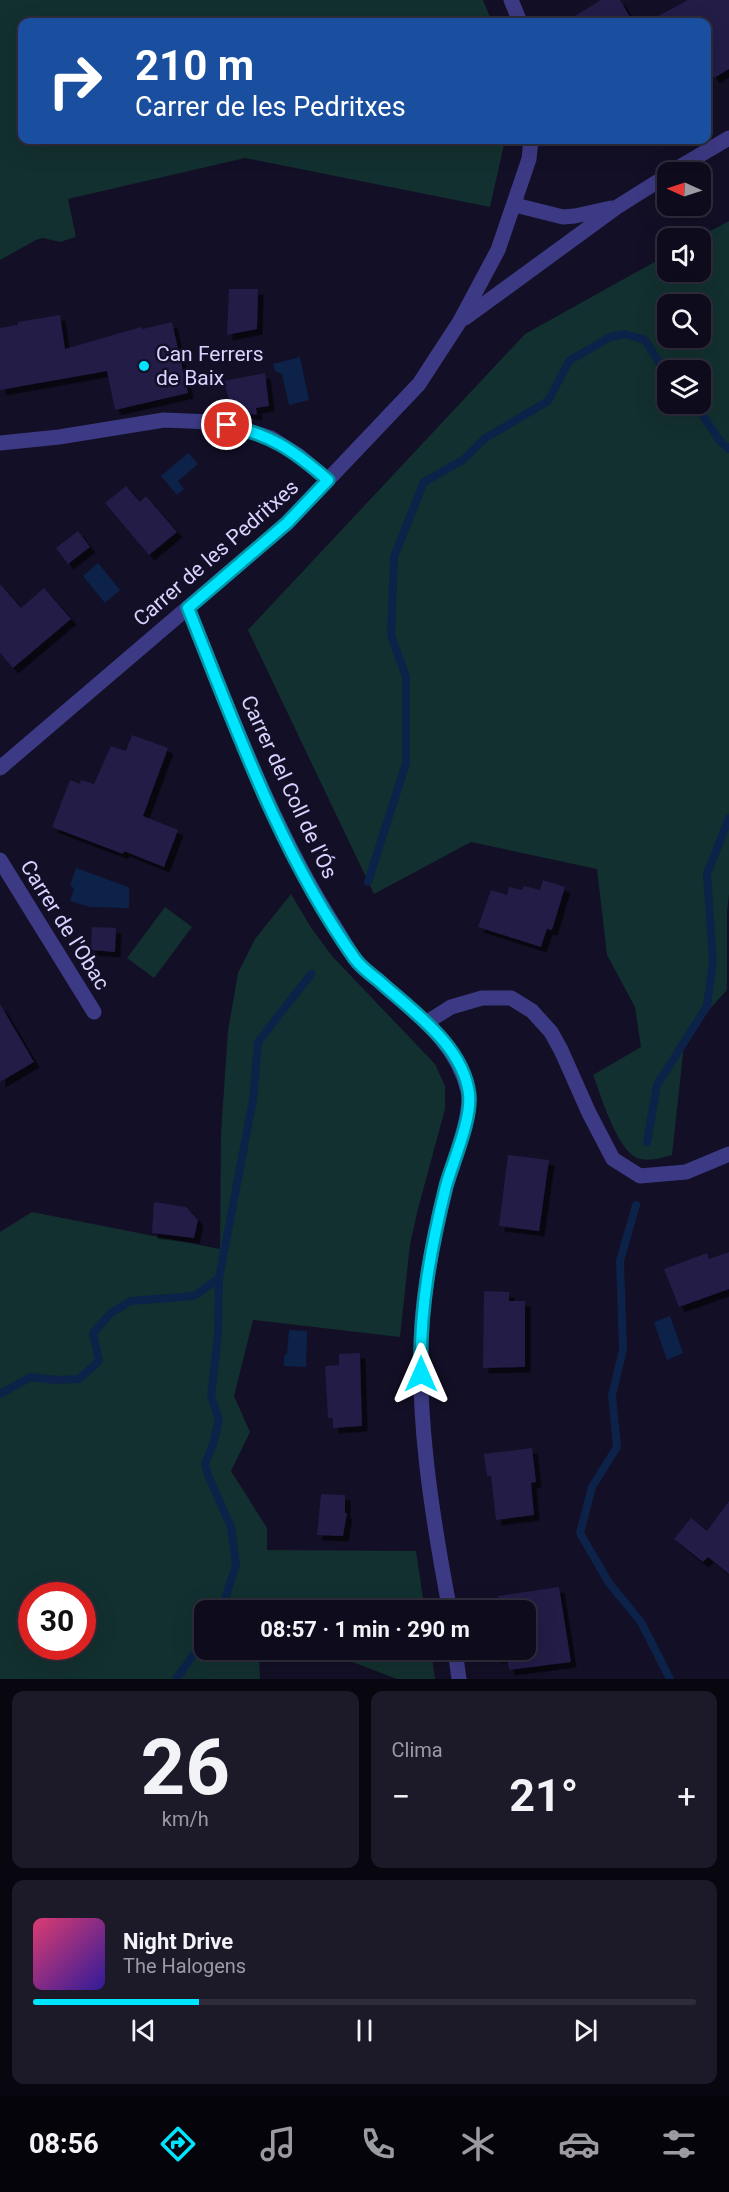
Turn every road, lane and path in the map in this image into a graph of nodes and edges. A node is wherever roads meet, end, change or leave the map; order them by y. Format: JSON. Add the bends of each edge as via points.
{"nodes":[{"id":1,"x":511,"y":0,"type":"edge"},
{"id":2,"x":518,"y":18,"type":"edge"},
{"id":3,"x":729,"y":138,"type":"edge"},
{"id":4,"x":531,"y":144,"type":"edge"},
{"id":5,"x":689,"y":162,"type":"edge"},
{"id":6,"x":657,"y":182,"type":"edge"},
{"id":7,"x":515,"y":206,"type":"junction"},
{"id":8,"x":617,"y":207,"type":"junction"},
{"id":9,"x":460,"y":321,"type":"junction"},
{"id":10,"x":0,"y":443,"type":"edge"},
{"id":11,"x":328,"y":480,"type":"junction"},
{"id":12,"x":188,"y":608,"type":"junction"},
{"id":13,"x":0,"y":768,"type":"edge"},
{"id":14,"x":0,"y":860,"type":"edge"},
{"id":15,"x":94,"y":1012,"type":"dead end"},
{"id":16,"x":427,"y":1022,"type":"junction"},
{"id":17,"x":729,"y":1154,"type":"edge"},
{"id":18,"x":448,"y":1600,"type":"edge"},
{"id":19,"x":456,"y":1660,"type":"edge"},
{"id":20,"x":459,"y":1679,"type":"edge"}],
"edges":[{"from":1,"to":2,"type":"street"},
{"from":3,"to":5,"type":"street","name":"Carrer de les Pedritxes"},
{"from":4,"to":7,"type":"street","name":"Carrer de les Pedritxes"},
{"from":6,"to":8,"type":"street","name":"Carrer de les Pedritxes"},
{"from":7,"to":8,"type":"street","via":[[563,217]]},
{"from":7,"to":9,"type":"street","name":"Carrer de les Pedritxes","via":[[498,250]]},
{"from":8,"to":9,"type":"street","name":"Carrer de les Pedritxes"},
{"from":9,"to":11,"type":"street","name":"Carrer de les Pedritxes","via":[[419,384]]},
{"from":10,"to":11,"type":"street","via":[[164,420],[211,422],[271,438]]},
{"from":11,"to":12,"type":"street","name":"Carrer de les Pedritxes","via":[[287,523]]},
{"from":12,"to":13,"type":"street","name":"Carrer de les Pedritxes"},
{"from":12,"to":16,"type":"street","name":"Carrer del Coll de l'Ós","via":[[247,754],[291,851],[322,906],[357,961]]},
{"from":14,"to":15,"type":"street","name":"Carrer de l'Obac"},
{"from":16,"to":17,"type":"street","via":[[451,1007],[482,998],[511,998],[532,1011],[561,1050],[613,1159],[640,1176],[686,1172]]},
{"from":16,"to":18,"type":"street","name":"Carrer del Coll de l'Ós","via":[[463,1071],[469,1096],[465,1126],[434,1238],[420,1358],[429,1474]]},
{"from":19,"to":20,"type":"street"}]}
